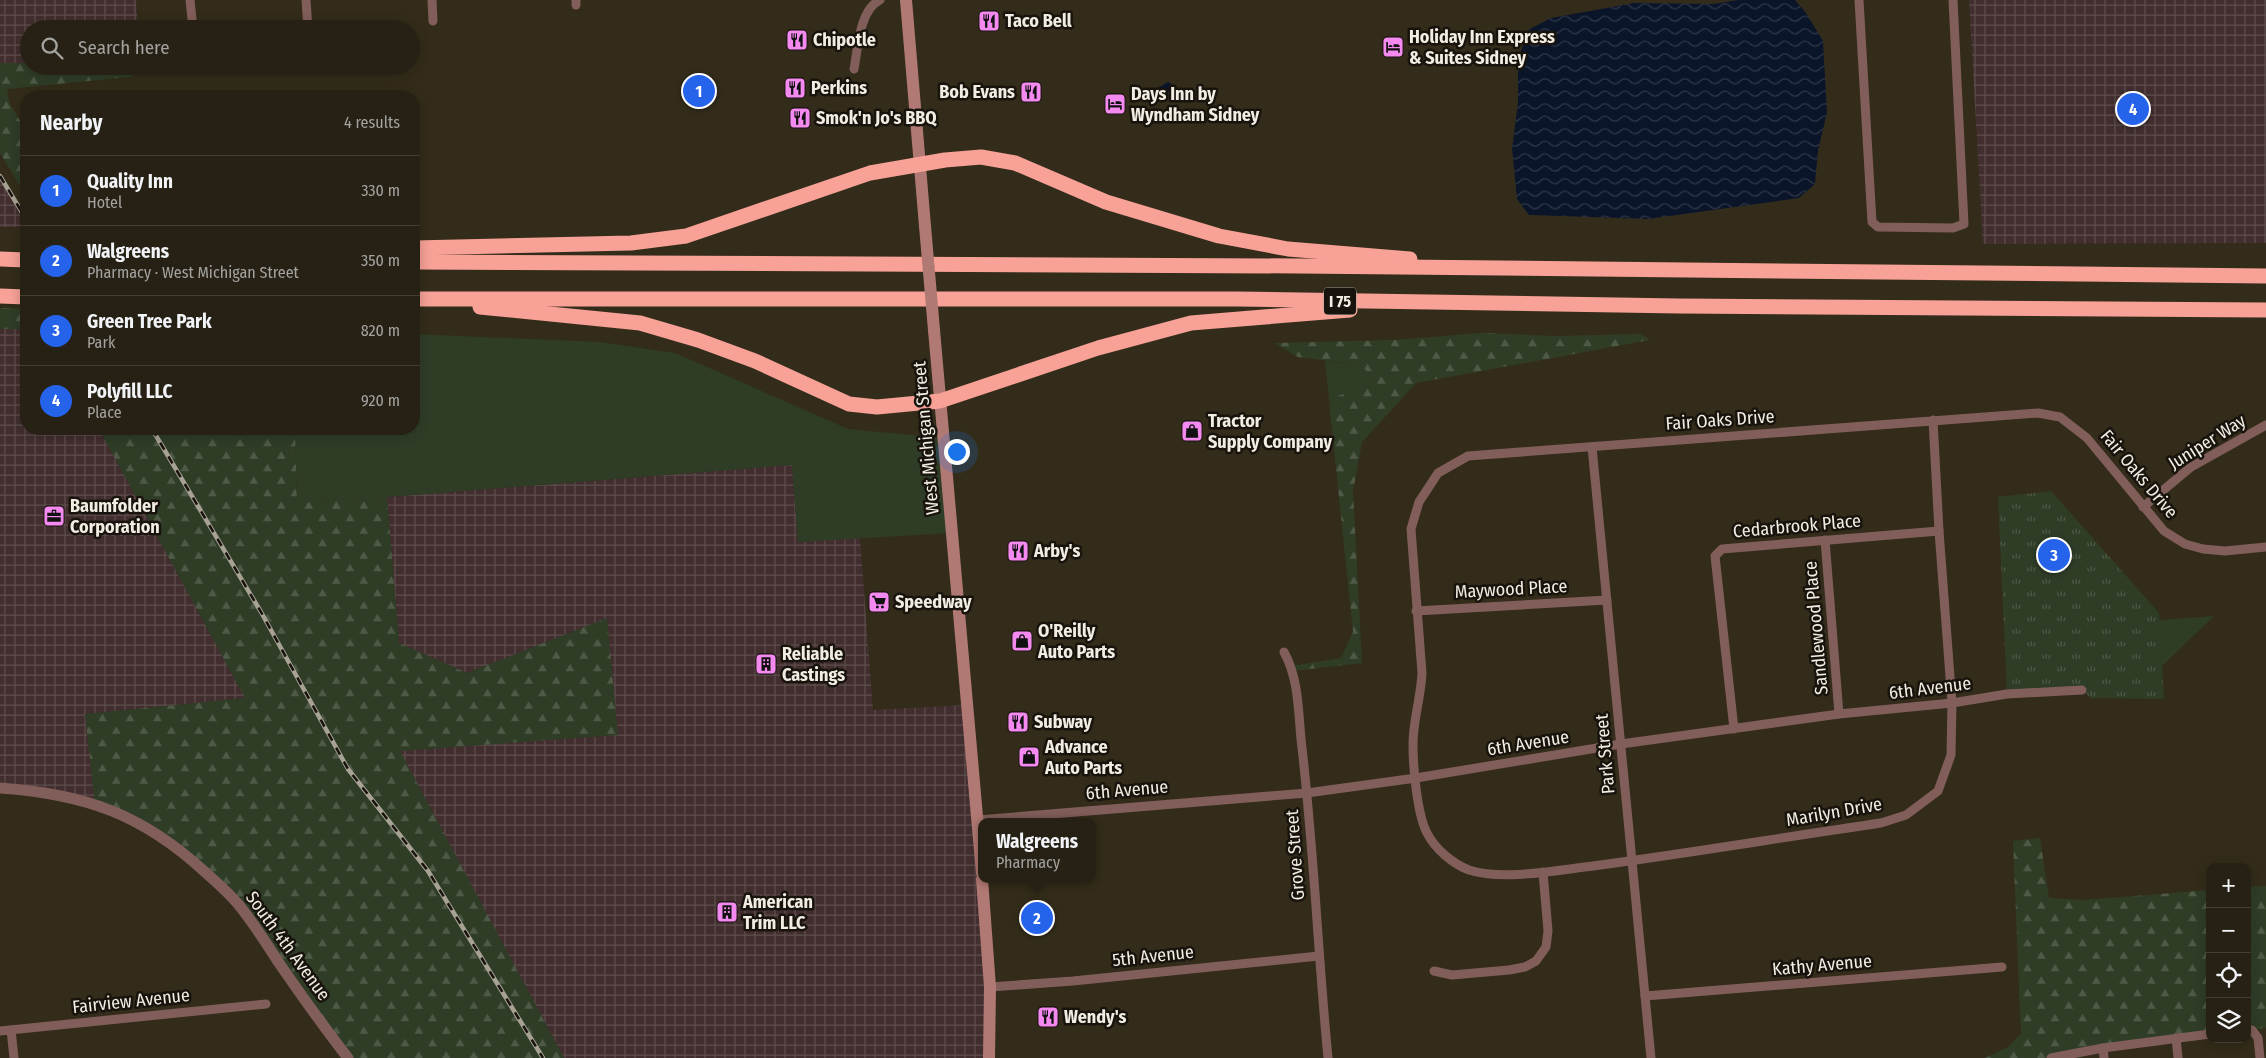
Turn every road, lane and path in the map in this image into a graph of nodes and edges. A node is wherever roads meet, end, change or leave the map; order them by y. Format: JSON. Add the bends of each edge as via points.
{"nodes":[{"id":1,"x":190,"y":0,"type":"edge"},
{"id":2,"x":306,"y":0,"type":"edge"},
{"id":3,"x":432,"y":0,"type":"edge"},
{"id":4,"x":880,"y":0,"type":"edge"},
{"id":5,"x":906,"y":0,"type":"edge"},
{"id":6,"x":1859,"y":0,"type":"edge"},
{"id":7,"x":1953,"y":0,"type":"edge"},
{"id":8,"x":192,"y":20,"type":"edge"},
{"id":9,"x":307,"y":20,"type":"edge"},
{"id":10,"x":433,"y":21,"type":"dead end"},
{"id":11,"x":854,"y":69,"type":"dead end"},
{"id":12,"x":920,"y":164,"type":"junction"},
{"id":13,"x":420,"y":248,"type":"edge"},
{"id":14,"x":0,"y":260,"type":"edge"},
{"id":15,"x":20,"y":260,"type":"edge"},
{"id":16,"x":420,"y":262,"type":"edge"},
{"id":17,"x":1486,"y":268,"type":"junction"},
{"id":18,"x":2266,"y":276,"type":"edge"},
{"id":19,"x":0,"y":296,"type":"edge"},
{"id":20,"x":20,"y":297,"type":"edge"},
{"id":21,"x":420,"y":300,"type":"edge"},
{"id":22,"x":420,"y":301,"type":"edge"},
{"id":23,"x":1440,"y":302,"type":"junction"},
{"id":24,"x":2266,"y":310,"type":"edge"},
{"id":25,"x":940,"y":401,"type":"junction"},
{"id":26,"x":1933,"y":420,"type":"junction"},
{"id":27,"x":2266,"y":425,"type":"edge"},
{"id":28,"x":1592,"y":447,"type":"junction"},
{"id":29,"x":2143,"y":506,"type":"junction"},
{"id":30,"x":1939,"y":531,"type":"junction"},
{"id":31,"x":1825,"y":540,"type":"junction"},
{"id":32,"x":2266,"y":547,"type":"edge"},
{"id":33,"x":1607,"y":600,"type":"junction"},
{"id":34,"x":1416,"y":611,"type":"junction"},
{"id":35,"x":1284,"y":652,"type":"dead end"},
{"id":36,"x":2082,"y":690,"type":"dead end"},
{"id":37,"x":1952,"y":703,"type":"junction"},
{"id":38,"x":1839,"y":714,"type":"junction"},
{"id":39,"x":1734,"y":729,"type":"junction"},
{"id":40,"x":1621,"y":744,"type":"junction"},
{"id":41,"x":1416,"y":778,"type":"junction"},
{"id":42,"x":0,"y":788,"type":"edge"},
{"id":43,"x":1307,"y":793,"type":"junction"},
{"id":44,"x":1002,"y":818,"type":"edge"},
{"id":45,"x":978,"y":820,"type":"edge"},
{"id":46,"x":1632,"y":861,"type":"junction"},
{"id":47,"x":1543,"y":872,"type":"junction"},
{"id":48,"x":982,"y":883,"type":"edge"},
{"id":49,"x":1318,"y":956,"type":"junction"},
{"id":50,"x":2002,"y":967,"type":"dead end"},
{"id":51,"x":1434,"y":970,"type":"dead end"},
{"id":52,"x":990,"y":986,"type":"junction"},
{"id":53,"x":1645,"y":996,"type":"junction"},
{"id":54,"x":266,"y":1004,"type":"dead end"},
{"id":55,"x":11,"y":1030,"type":"junction"},
{"id":56,"x":2251,"y":1030,"type":"edge"},
{"id":57,"x":0,"y":1031,"type":"edge"},
{"id":58,"x":2206,"y":1034,"type":"edge"},
{"id":59,"x":2176,"y":1038,"type":"junction"},
{"id":60,"x":2103,"y":1048,"type":"junction"},
{"id":61,"x":14,"y":1058,"type":"edge"},
{"id":62,"x":348,"y":1058,"type":"edge"},
{"id":63,"x":989,"y":1058,"type":"edge"},
{"id":64,"x":1328,"y":1058,"type":"edge"},
{"id":65,"x":1651,"y":1058,"type":"edge"},
{"id":66,"x":2051,"y":1058,"type":"edge"},
{"id":67,"x":2104,"y":1058,"type":"edge"},
{"id":68,"x":2178,"y":1058,"type":"edge"},
{"id":69,"x":2260,"y":1058,"type":"edge"}],
"edges":[{"from":1,"to":8,"type":"street"},
{"from":2,"to":9,"type":"street"},
{"from":3,"to":10,"type":"street"},
{"from":4,"to":11,"type":"street","via":[[866,16]]},
{"from":5,"to":12,"type":"main road","name":"West Michigan Street"},
{"from":6,"to":7,"type":"street","via":[[1872,222],[1878,227],[1953,228],[1964,224]]},
{"from":12,"to":13,"type":"highway","via":[[870,174],[686,236],[631,243]]},
{"from":12,"to":17,"type":"highway","via":[[981,157],[1015,163],[1106,202],[1219,236],[1288,249],[1379,255]]},
{"from":12,"to":25,"type":"main road","name":"West Michigan Street","bridge":true},
{"from":14,"to":15,"type":"highway"},
{"from":16,"to":17,"type":"highway","number":"I 75"},
{"from":17,"to":18,"type":"highway","number":"I 75"},
{"from":19,"to":20,"type":"highway"},
{"from":21,"to":23,"type":"highway","number":"I 75","via":[[1238,299]]},
{"from":22,"to":25,"type":"highway","via":[[640,323],[756,361],[849,404],[877,407]]},
{"from":23,"to":24,"type":"highway","number":"I 75"},
{"from":23,"to":25,"type":"highway","via":[[1191,323],[1098,348]]},
{"from":25,"to":45,"type":"main road","name":"West Michigan Street"},
{"from":26,"to":28,"type":"street","name":"Fair Oaks Drive"},
{"from":26,"to":29,"type":"street","name":"Fair Oaks Drive","via":[[2038,412],[2060,417],[2087,438]]},
{"from":26,"to":30,"type":"street","name":"Marilyn Drive"},
{"from":27,"to":29,"type":"street","name":"Juniper Way","via":[[2191,467]]},
{"from":28,"to":33,"type":"street","name":"Park Street"},
{"from":28,"to":34,"type":"street","name":"Fair Oaks Drive","via":[[1468,456],[1438,473],[1419,502],[1412,529]]},
{"from":29,"to":32,"type":"street","name":"Fair Oaks Drive","via":[[2164,532],[2185,544],[2203,550],[2224,551]]},
{"from":30,"to":31,"type":"street","name":"Cedarbrook Place"},
{"from":30,"to":37,"type":"street","name":"Marilyn Drive"},
{"from":31,"to":38,"type":"street","name":"Sandlewood Place"},
{"from":31,"to":39,"type":"street","name":"Cedarbrook Place","via":[[1722,548],[1715,556]]},
{"from":33,"to":34,"type":"street","name":"Maywood Place"},
{"from":33,"to":40,"type":"street","name":"Park Street"},
{"from":34,"to":41,"type":"street","name":"Fair Oaks Drive","via":[[1422,693],[1413,743]]},
{"from":35,"to":43,"type":"street","name":"Grove Street","via":[[1292,666],[1296,684]]},
{"from":36,"to":37,"type":"street","name":"6th Avenue","via":[[2007,694]]},
{"from":37,"to":38,"type":"street","name":"6th Avenue"},
{"from":37,"to":46,"type":"street","name":"Marilyn Drive","via":[[1950,755],[1938,791],[1906,815],[1881,823]]},
{"from":38,"to":39,"type":"street","name":"6th Avenue"},
{"from":39,"to":40,"type":"street","name":"6th Avenue"},
{"from":40,"to":41,"type":"street","name":"6th Avenue"},
{"from":40,"to":46,"type":"street","name":"Park Street"},
{"from":41,"to":43,"type":"street","name":"6th Avenue"},
{"from":41,"to":47,"type":"street","name":"Marilyn Drive","via":[[1427,834],[1452,862],[1469,870],[1491,874]]},
{"from":42,"to":62,"type":"street","name":"South 4th Avenue","via":[[41,792],[107,808],[149,829],[183,852],[238,904]]},
{"from":43,"to":44,"type":"street","name":"6th Avenue"},
{"from":43,"to":49,"type":"street","name":"Grove Street"},
{"from":46,"to":47,"type":"street","name":"Marilyn Drive"},
{"from":46,"to":53,"type":"street","name":"Park Street"},
{"from":47,"to":51,"type":"street","via":[[1548,931],[1546,947],[1536,961],[1525,968],[1509,970],[1452,975]]},
{"from":48,"to":52,"type":"main road"},
{"from":49,"to":52,"type":"street","name":"5th Avenue","via":[[1073,981]]},
{"from":49,"to":64,"type":"street","name":"Grove Street"},
{"from":50,"to":53,"type":"street","name":"Kathy Avenue"},
{"from":52,"to":63,"type":"main road"},
{"from":53,"to":65,"type":"street","name":"Park Street"},
{"from":54,"to":55,"type":"street","name":"Fairview Avenue"},
{"from":55,"to":57,"type":"street","name":"Fairview Avenue"},
{"from":55,"to":61,"type":"street"},
{"from":56,"to":69,"type":"street","via":[[2258,1038]]},
{"from":58,"to":59,"type":"street"},
{"from":59,"to":60,"type":"street"},
{"from":59,"to":68,"type":"street"},
{"from":60,"to":66,"type":"street"},
{"from":60,"to":67,"type":"street"}]}
